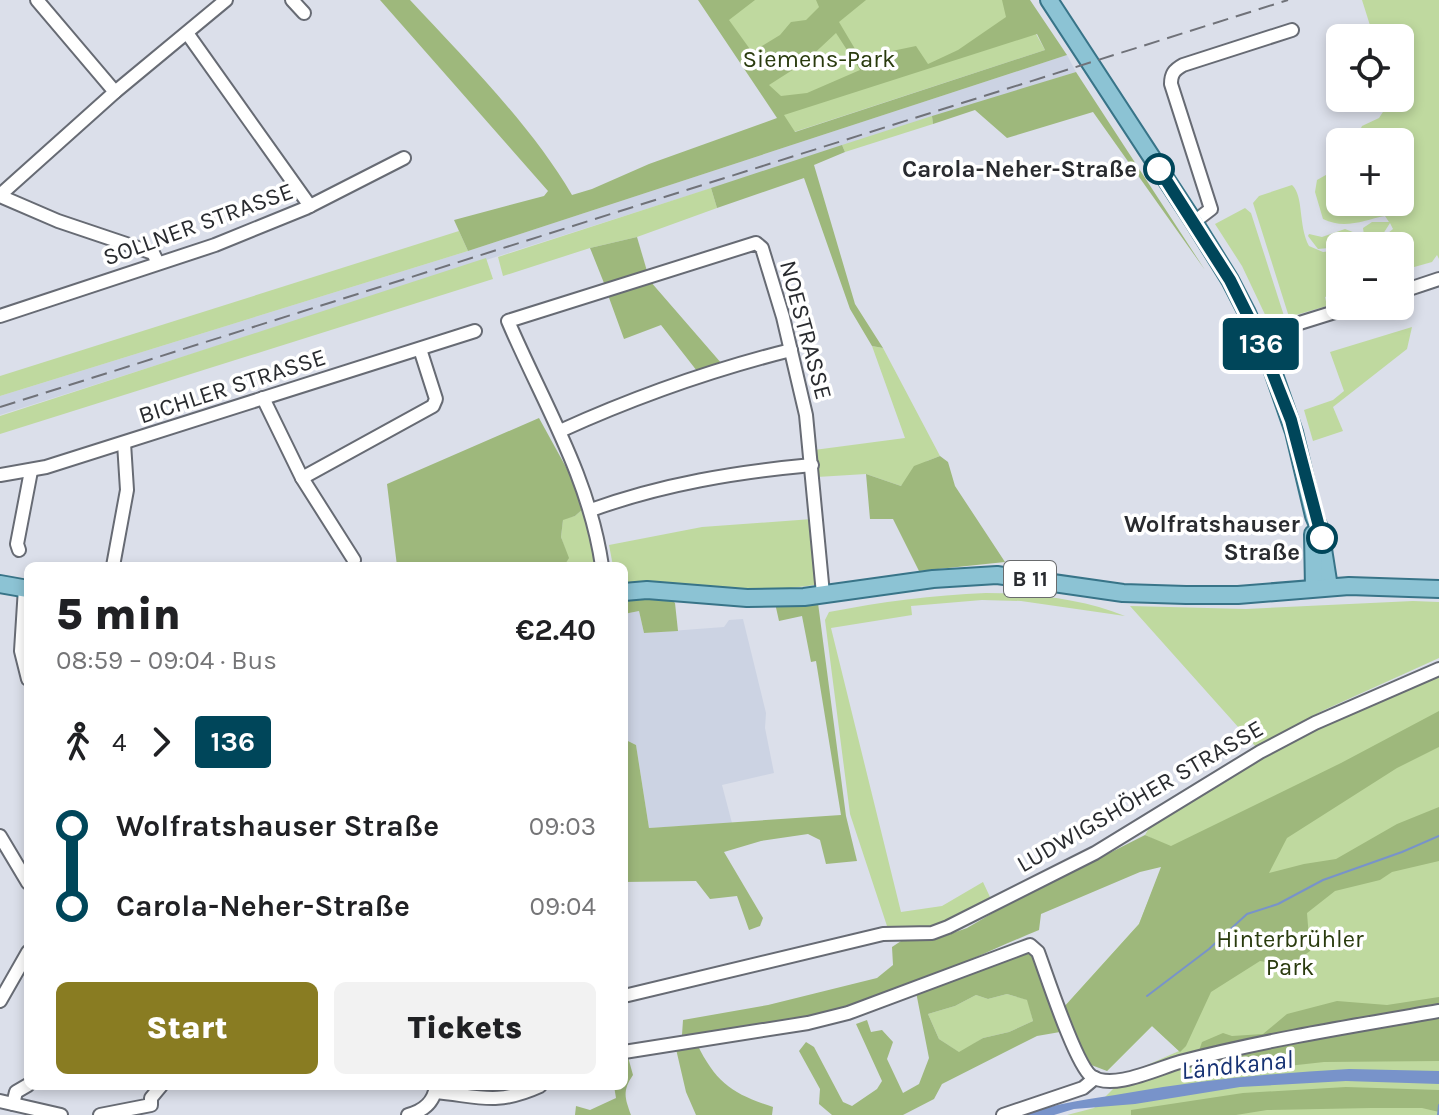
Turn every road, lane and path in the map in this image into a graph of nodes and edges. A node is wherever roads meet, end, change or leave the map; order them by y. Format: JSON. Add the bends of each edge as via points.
{"nodes":[{"id":1,"x":37,"y":0,"type":"edge"},
{"id":2,"x":226,"y":0,"type":"edge"},
{"id":3,"x":292,"y":0,"type":"edge"},
{"id":4,"x":1049,"y":0,"type":"edge"},
{"id":5,"x":304,"y":13,"type":"dead end"},
{"id":6,"x":1292,"y":30,"type":"dead end"},
{"id":7,"x":187,"y":33,"type":"junction"},
{"id":8,"x":115,"y":92,"type":"junction"},
{"id":9,"x":404,"y":158,"type":"dead end"},
{"id":10,"x":0,"y":195,"type":"edge"},
{"id":11,"x":310,"y":206,"type":"junction"},
{"id":12,"x":1194,"y":222,"type":"junction"},
{"id":13,"x":158,"y":263,"type":"junction"},
{"id":14,"x":1439,"y":279,"type":"edge"},
{"id":15,"x":1414,"y":287,"type":"edge"},
{"id":16,"x":1326,"y":315,"type":"edge"},
{"id":17,"x":0,"y":316,"type":"edge"},
{"id":18,"x":475,"y":331,"type":"dead end"},
{"id":19,"x":1258,"y":336,"type":"junction"},
{"id":20,"x":420,"y":349,"type":"junction"},
{"id":21,"x":791,"y":350,"type":"junction"},
{"id":22,"x":263,"y":398,"type":"junction"},
{"id":23,"x":560,"y":431,"type":"junction"},
{"id":24,"x":124,"y":443,"type":"junction"},
{"id":25,"x":812,"y":465,"type":"junction"},
{"id":26,"x":31,"y":471,"type":"junction"},
{"id":27,"x":0,"y":475,"type":"edge"},
{"id":28,"x":302,"y":478,"type":"junction"},
{"id":29,"x":591,"y":510,"type":"junction"},
{"id":30,"x":19,"y":550,"type":"dead end"},
{"id":31,"x":354,"y":560,"type":"dead end"},
{"id":32,"x":114,"y":562,"type":"edge"},
{"id":33,"x":601,"y":562,"type":"edge"},
{"id":34,"x":0,"y":584,"type":"edge"},
{"id":35,"x":1322,"y":587,"type":"junction"},
{"id":36,"x":24,"y":588,"type":"edge"},
{"id":37,"x":1439,"y":589,"type":"edge"},
{"id":38,"x":628,"y":592,"type":"edge"},
{"id":39,"x":823,"y":594,"type":"junction"},
{"id":40,"x":24,"y":620,"type":"edge"},
{"id":41,"x":24,"y":663,"type":"edge"},
{"id":42,"x":1439,"y":669,"type":"edge"},
{"id":43,"x":0,"y":836,"type":"edge"},
{"id":44,"x":24,"y":875,"type":"edge"},
{"id":45,"x":24,"y":959,"type":"edge"},
{"id":46,"x":628,"y":995,"type":"edge"},
{"id":47,"x":0,"y":1001,"type":"edge"},
{"id":48,"x":1439,"y":1011,"type":"edge"},
{"id":49,"x":628,"y":1051,"type":"edge"},
{"id":50,"x":1095,"y":1078,"type":"junction"},
{"id":51,"x":24,"y":1087,"type":"edge"},
{"id":52,"x":158,"y":1090,"type":"edge"},
{"id":53,"x":435,"y":1090,"type":"edge"},
{"id":54,"x":441,"y":1090,"type":"edge"},
{"id":55,"x":528,"y":1090,"type":"edge"},
{"id":56,"x":6,"y":1102,"type":"edge"},
{"id":57,"x":61,"y":1115,"type":"edge"},
{"id":58,"x":100,"y":1115,"type":"edge"},
{"id":59,"x":408,"y":1115,"type":"edge"},
{"id":60,"x":1003,"y":1115,"type":"edge"}],
"edges":[{"from":1,"to":8,"type":"street"},
{"from":2,"to":7,"type":"street"},
{"from":3,"to":5,"type":"street"},
{"from":4,"to":12,"type":"main road"},
{"from":6,"to":12,"type":"street","via":[[1183,65],[1171,76],[1211,209]]},
{"from":7,"to":8,"type":"street"},
{"from":7,"to":11,"type":"street"},
{"from":8,"to":10,"type":"street"},
{"from":9,"to":11,"type":"street","name":"SOLLNER STRASSE"},
{"from":10,"to":13,"type":"street","via":[[153,253]]},
{"from":11,"to":13,"type":"street","name":"SOLLNER STRASSE"},
{"from":12,"to":19,"type":"main road"},
{"from":13,"to":17,"type":"street","name":"SOLLNER STRASSE"},
{"from":14,"to":15,"type":"street"},
{"from":16,"to":19,"type":"street"},
{"from":18,"to":20,"type":"street","name":"BICHLER STRASSE"},
{"from":19,"to":35,"type":"main road","via":[[1305,469]]},
{"from":20,"to":22,"type":"street","name":"BICHLER STRASSE"},
{"from":20,"to":28,"type":"street","via":[[436,399],[433,406]]},
{"from":21,"to":23,"type":"street","via":[[686,380]]},
{"from":21,"to":23,"type":"street","name":"NOESTRASSE","via":[[762,248],[756,243],[508,321]]},
{"from":21,"to":25,"type":"street","name":"NOESTRASSE"},
{"from":22,"to":24,"type":"street","name":"BICHLER STRASSE"},
{"from":22,"to":28,"type":"street"},
{"from":23,"to":29,"type":"street"},
{"from":24,"to":26,"type":"street","name":"BICHLER STRASSE"},
{"from":24,"to":32,"type":"street","via":[[127,490]]},
{"from":25,"to":29,"type":"street","via":[[703,478]]},
{"from":25,"to":39,"type":"street","name":"NOESTRASSE"},
{"from":26,"to":27,"type":"street","name":"BICHLER STRASSE"},
{"from":26,"to":30,"type":"street"},
{"from":28,"to":31,"type":"street"},
{"from":29,"to":33,"type":"street"},
{"from":34,"to":36,"type":"main road"},
{"from":35,"to":37,"type":"main road","number":"B 11"},
{"from":35,"to":39,"type":"main road","number":"B 11","via":[[1238,595],[1123,593],[997,575]]},
{"from":38,"to":39,"type":"main road","number":"B 11","via":[[747,598]]},
{"from":40,"to":41,"type":"street"},
{"from":42,"to":46,"type":"street","name":"LUDWIGSHÖHER STRASSE","via":[[1315,723],[1095,853],[948,927],[932,933],[883,934]]},
{"from":43,"to":44,"type":"street"},
{"from":45,"to":47,"type":"street"},
{"from":48,"to":50,"type":"street","via":[[1265,1042],[1121,1079]]},
{"from":49,"to":50,"type":"street","via":[[848,1013],[1030,945],[1038,952],[1084,1067]]},
{"from":50,"to":60,"type":"street","via":[[1083,1088]]},
{"from":51,"to":56,"type":"street"},
{"from":52,"to":58,"type":"street","via":[[151,1105]]},
{"from":53,"to":59,"type":"street","via":[[427,1106]]},
{"from":54,"to":55,"type":"street","via":[[488,1100]]},
{"from":56,"to":57,"type":"street"}]}
